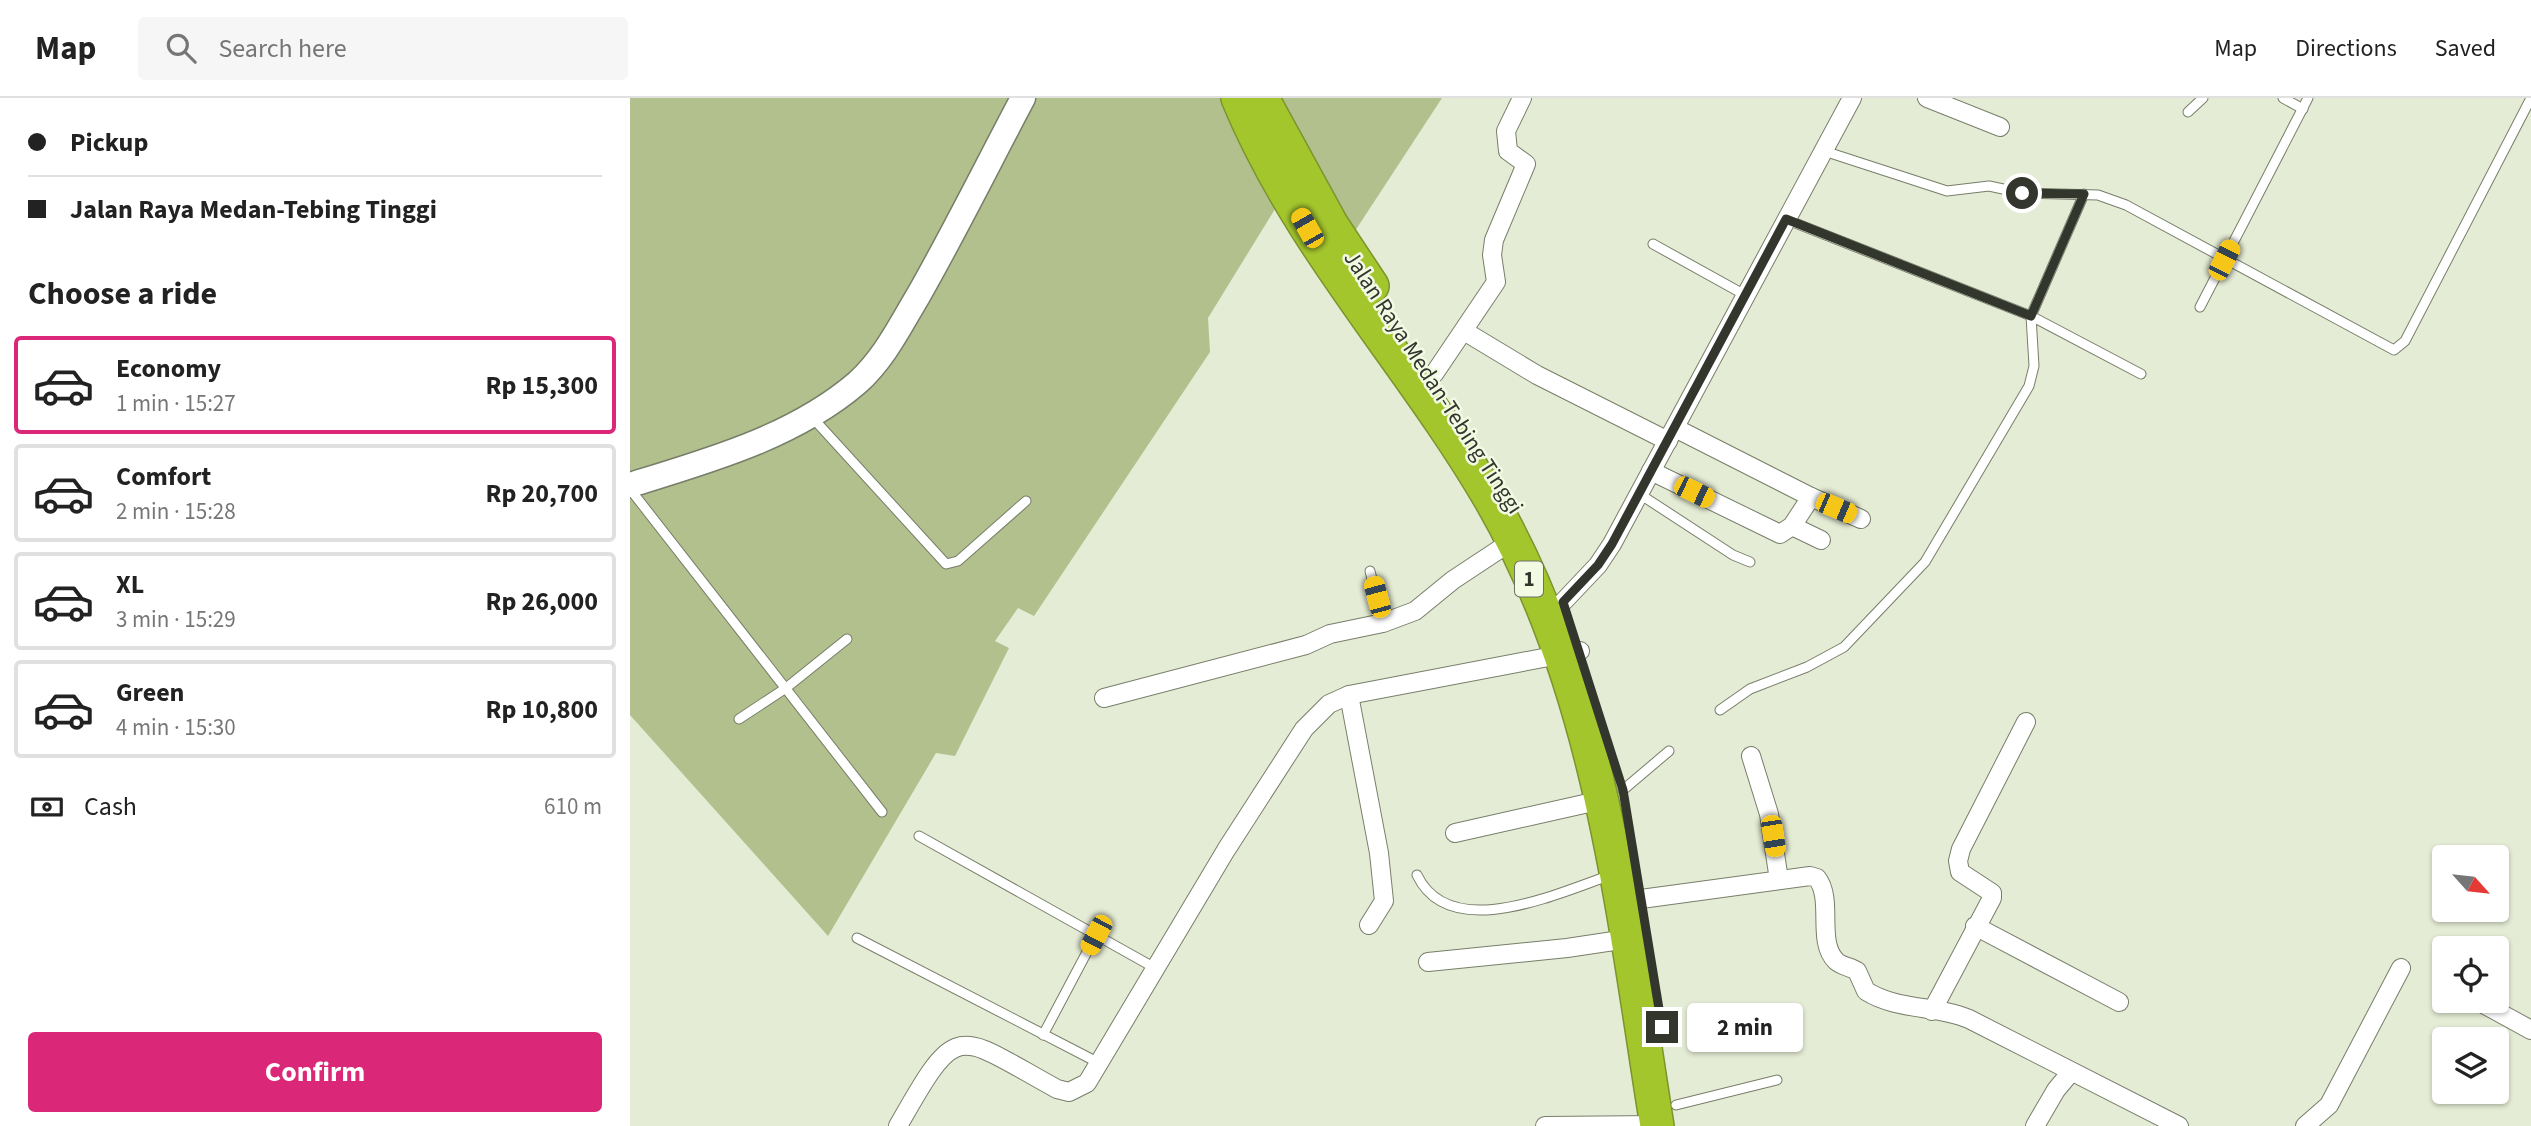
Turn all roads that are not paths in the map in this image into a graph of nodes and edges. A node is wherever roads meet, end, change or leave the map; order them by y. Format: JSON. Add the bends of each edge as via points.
{"nodes":[{"id":1,"x":1023,"y":98,"type":"edge"},
{"id":2,"x":1522,"y":98,"type":"edge"},
{"id":3,"x":1852,"y":98,"type":"edge"},
{"id":4,"x":1927,"y":98,"type":"edge"},
{"id":5,"x":2203,"y":98,"type":"edge"},
{"id":6,"x":2283,"y":98,"type":"edge"},
{"id":7,"x":2308,"y":98,"type":"edge"},
{"id":8,"x":2530,"y":98,"type":"edge"},
{"id":9,"x":1258,"y":99,"type":"edge"},
{"id":10,"x":2303,"y":108,"type":"junction"},
{"id":11,"x":2188,"y":112,"type":"dead end"},
{"id":12,"x":2000,"y":127,"type":"dead end"},
{"id":13,"x":1824,"y":151,"type":"junction"},
{"id":14,"x":2084,"y":194,"type":"junction"},
{"id":15,"x":1786,"y":219,"type":"junction"},
{"id":16,"x":1653,"y":244,"type":"dead end"},
{"id":17,"x":2224,"y":260,"type":"junction"},
{"id":18,"x":1745,"y":295,"type":"junction"},
{"id":19,"x":2200,"y":307,"type":"dead end"},
{"id":20,"x":2031,"y":316,"type":"junction"},
{"id":21,"x":1464,"y":331,"type":"junction"},
{"id":22,"x":1434,"y":374,"type":"junction"},
{"id":23,"x":2141,"y":374,"type":"dead end"},
{"id":24,"x":810,"y":415,"type":"junction"},
{"id":25,"x":1672,"y":435,"type":"junction"},
{"id":26,"x":1651,"y":471,"type":"junction"},
{"id":27,"x":630,"y":487,"type":"edge"},
{"id":28,"x":1638,"y":493,"type":"junction"},
{"id":29,"x":1811,"y":497,"type":"junction"},
{"id":30,"x":1026,"y":502,"type":"dead end"},
{"id":31,"x":1861,"y":519,"type":"dead end"},
{"id":32,"x":1791,"y":526,"type":"junction"},
{"id":33,"x":1821,"y":540,"type":"dead end"},
{"id":34,"x":1512,"y":541,"type":"junction"},
{"id":35,"x":1750,"y":562,"type":"dead end"},
{"id":36,"x":1370,"y":571,"type":"dead end"},
{"id":37,"x":1563,"y":602,"type":"junction"},
{"id":38,"x":1383,"y":623,"type":"junction"},
{"id":39,"x":847,"y":639,"type":"dead end"},
{"id":40,"x":1571,"y":653,"type":"junction"},
{"id":41,"x":786,"y":688,"type":"junction"},
{"id":42,"x":1349,"y":695,"type":"junction"},
{"id":43,"x":1104,"y":698,"type":"dead end"},
{"id":44,"x":1720,"y":710,"type":"dead end"},
{"id":45,"x":739,"y":719,"type":"dead end"},
{"id":46,"x":2026,"y":722,"type":"dead end"},
{"id":47,"x":1669,"y":751,"type":"dead end"},
{"id":48,"x":1751,"y":756,"type":"dead end"},
{"id":49,"x":1612,"y":795,"type":"junction"},
{"id":50,"x":882,"y":812,"type":"dead end"},
{"id":51,"x":1455,"y":834,"type":"dead end"},
{"id":52,"x":919,"y":836,"type":"dead end"},
{"id":53,"x":1616,"y":874,"type":"junction"},
{"id":54,"x":1417,"y":875,"type":"dead end"},
{"id":55,"x":1779,"y":880,"type":"junction"},
{"id":56,"x":1641,"y":899,"type":"junction"},
{"id":57,"x":1369,"y":925,"type":"dead end"},
{"id":58,"x":1975,"y":926,"type":"junction"},
{"id":59,"x":1096,"y":935,"type":"junction"},
{"id":60,"x":857,"y":938,"type":"dead end"},
{"id":61,"x":1627,"y":939,"type":"junction"},
{"id":62,"x":1428,"y":962,"type":"dead end"},
{"id":63,"x":1155,"y":968,"type":"junction"},
{"id":64,"x":2401,"y":968,"type":"dead end"},
{"id":65,"x":2119,"y":1002,"type":"dead end"},
{"id":66,"x":1932,"y":1010,"type":"junction"},
{"id":67,"x":2500,"y":1013,"type":"edge"},
{"id":68,"x":2531,"y":1030,"type":"edge"},
{"id":69,"x":1043,"y":1035,"type":"junction"},
{"id":70,"x":1099,"y":1063,"type":"junction"},
{"id":71,"x":2071,"y":1072,"type":"junction"},
{"id":72,"x":1777,"y":1080,"type":"dead end"},
{"id":73,"x":1667,"y":1120,"type":"edge"},
{"id":74,"x":898,"y":1126,"type":"edge"},
{"id":75,"x":1545,"y":1126,"type":"edge"},
{"id":76,"x":2035,"y":1126,"type":"edge"},
{"id":77,"x":2179,"y":1126,"type":"edge"},
{"id":78,"x":2305,"y":1126,"type":"edge"}],
"edges":[{"from":1,"to":24,"type":"street","via":[[889,344],[857,383]]},
{"from":2,"to":21,"type":"street","via":[[1506,139],[1508,150],[1526,164],[1494,240],[1495,285]]},
{"from":3,"to":13,"type":"street"},
{"from":4,"to":12,"type":"street"},
{"from":5,"to":11,"type":"lane"},
{"from":6,"to":10,"type":"lane"},
{"from":7,"to":10,"type":"lane"},
{"from":8,"to":17,"type":"lane","via":[[2397,349],[2389,349]]},
{"from":9,"to":22,"type":"highway","name":"Jalan Raya Medan-Tebing Tinggi","number":"1","via":[[1331,224]]},
{"from":9,"to":34,"type":"highway","name":"Jalan Raya Medan-Tebing Tinggi","number":"1","via":[[1252,133],[1320,251],[1449,435]]},
{"from":10,"to":17,"type":"lane"},
{"from":13,"to":14,"type":"lane","via":[[1947,191],[1989,186],[2022,193]]},
{"from":13,"to":15,"type":"street"},
{"from":14,"to":17,"type":"lane","via":[[2126,205]]},
{"from":14,"to":20,"type":"lane"},
{"from":15,"to":18,"type":"street"},
{"from":15,"to":20,"type":"lane"},
{"from":16,"to":18,"type":"lane"},
{"from":17,"to":19,"type":"lane"},
{"from":18,"to":25,"type":"street"},
{"from":20,"to":23,"type":"lane"},
{"from":20,"to":44,"type":"lane","via":[[2034,366],[2029,386],[1925,562],[1844,647],[1749,689]]},
{"from":21,"to":22,"type":"street"},
{"from":21,"to":25,"type":"street","via":[[1537,375]]},
{"from":22,"to":37,"type":"highway","name":"Jalan Raya Medan-Tebing Tinggi","number":"1","via":[[1527,524]]},
{"from":24,"to":27,"type":"street","via":[[744,447]]},
{"from":24,"to":30,"type":"lane","via":[[946,564],[958,561]]},
{"from":25,"to":26,"type":"street"},
{"from":25,"to":29,"type":"street"},
{"from":26,"to":28,"type":"street"},
{"from":26,"to":32,"type":"street","via":[[1780,534]]},
{"from":27,"to":41,"type":"lane"},
{"from":28,"to":35,"type":"lane"},
{"from":28,"to":37,"type":"street","via":[[1598,565]]},
{"from":29,"to":31,"type":"street"},
{"from":29,"to":32,"type":"street"},
{"from":32,"to":33,"type":"street"},
{"from":34,"to":38,"type":"street","via":[[1423,606]]},
{"from":34,"to":40,"type":"highway","name":"Jalan Raya Medan-Tebing Tinggi","number":"1"},
{"from":36,"to":38,"type":"lane"},
{"from":37,"to":40,"type":"highway","name":"Jalan Raya Medan-Tebing Tinggi","number":"1"},
{"from":38,"to":43,"type":"street"},
{"from":39,"to":41,"type":"lane"},
{"from":40,"to":42,"type":"street"},
{"from":40,"to":49,"type":"highway","name":"Jalan Raya Medan-Tebing Tinggi","number":"1","via":[[1583,722]]},
{"from":41,"to":45,"type":"lane"},
{"from":41,"to":50,"type":"lane"},
{"from":42,"to":57,"type":"street","via":[[1384,901]]},
{"from":42,"to":63,"type":"street","via":[[1329,704],[1304,729]]},
{"from":46,"to":58,"type":"street","via":[[1958,861],[1960,872],[1993,895]]},
{"from":47,"to":49,"type":"lane"},
{"from":48,"to":55,"type":"street","via":[[1769,814]]},
{"from":49,"to":51,"type":"street"},
{"from":49,"to":53,"type":"highway","name":"Jalan Raya Medan-Tebing Tinggi","number":"1"},
{"from":49,"to":56,"type":"highway","name":"Jalan Raya Medan-Tebing Tinggi","number":"1"},
{"from":52,"to":59,"type":"lane"},
{"from":53,"to":54,"type":"lane","via":[[1546,898],[1470,912],[1425,891]]},
{"from":53,"to":61,"type":"highway","name":"Jalan Raya Medan-Tebing Tinggi","number":"1"},
{"from":55,"to":56,"type":"street"},
{"from":55,"to":66,"type":"street","via":[[1817,878],[1824,897],[1830,951],[1839,963],[1857,971],[1866,991],[1881,999]]},
{"from":56,"to":73,"type":"highway","name":"Jalan Raya Medan-Tebing Tinggi","number":"1"},
{"from":58,"to":65,"type":"street"},
{"from":58,"to":66,"type":"street"},
{"from":59,"to":63,"type":"lane"},
{"from":59,"to":69,"type":"lane"},
{"from":60,"to":69,"type":"lane"},
{"from":61,"to":62,"type":"street"},
{"from":61,"to":73,"type":"highway","name":"Jalan Raya Medan-Tebing Tinggi","number":"1"},
{"from":63,"to":70,"type":"street"},
{"from":64,"to":78,"type":"street","via":[[2329,1105]]},
{"from":66,"to":71,"type":"street","via":[[1952,1011]]},
{"from":67,"to":68,"type":"street"},
{"from":69,"to":70,"type":"lane"},
{"from":70,"to":74,"type":"street","via":[[1087,1083],[1069,1092],[981,1047],[955,1046],[931,1067]]},
{"from":71,"to":76,"type":"street"},
{"from":71,"to":77,"type":"street"},
{"from":72,"to":73,"type":"lane"},
{"from":73,"to":75,"type":"street"}]}
